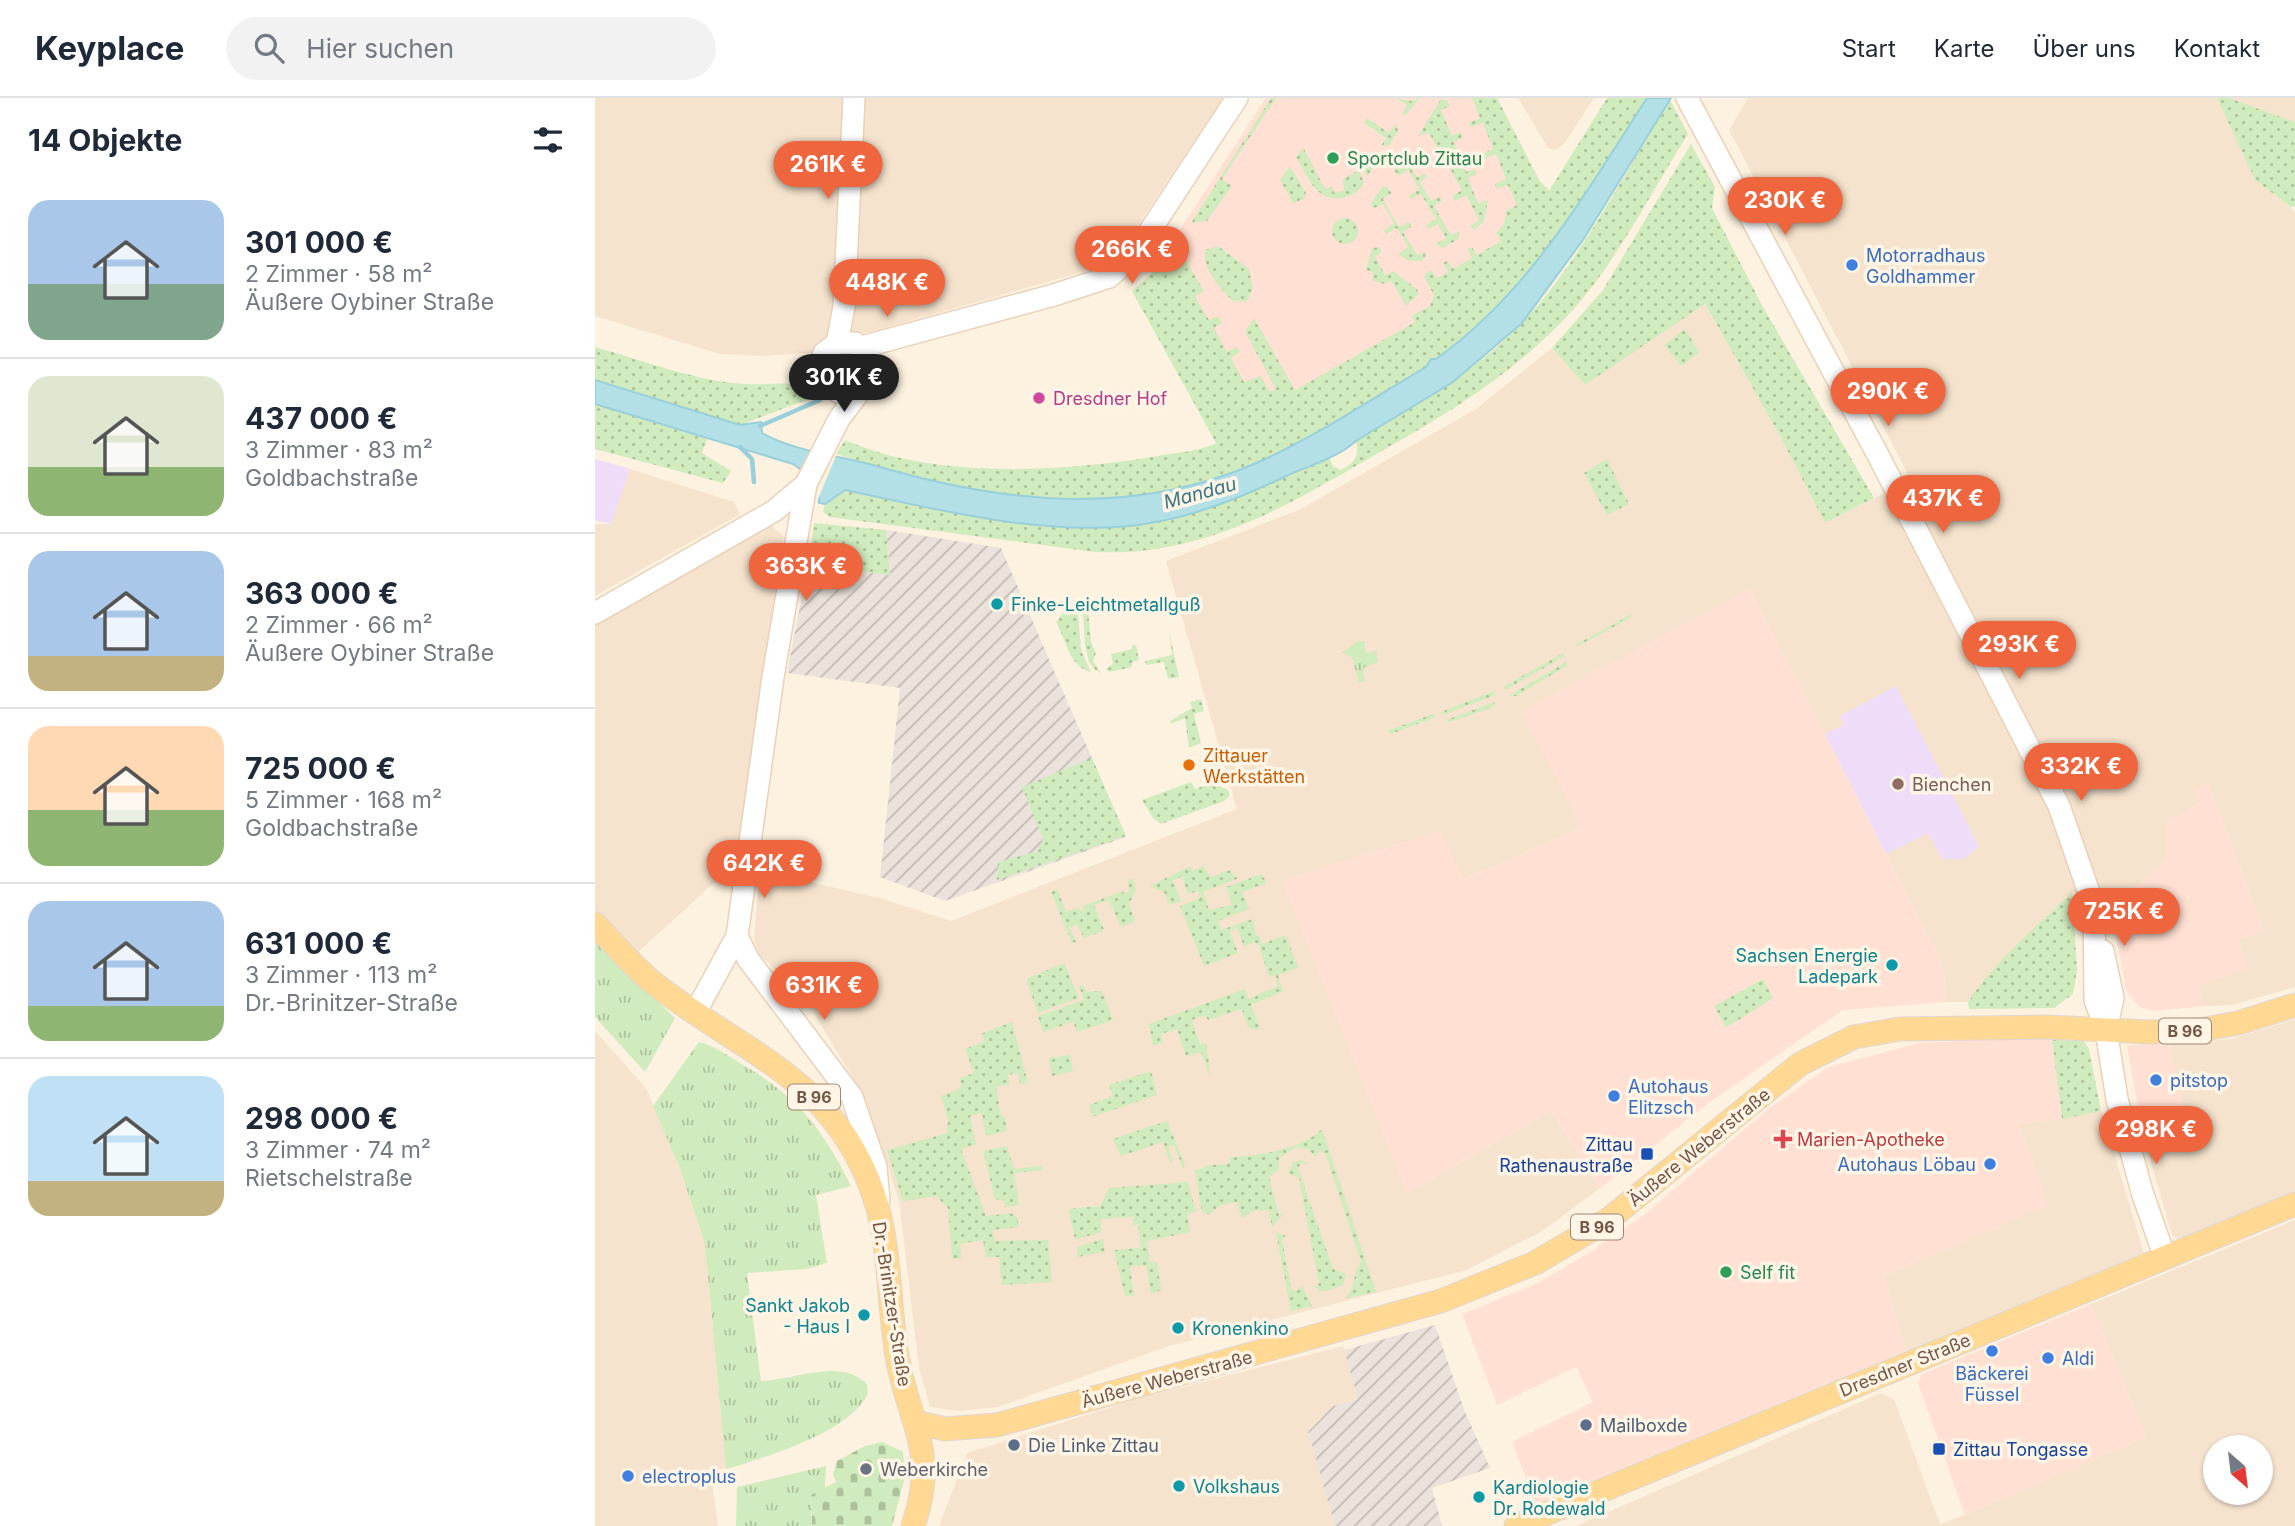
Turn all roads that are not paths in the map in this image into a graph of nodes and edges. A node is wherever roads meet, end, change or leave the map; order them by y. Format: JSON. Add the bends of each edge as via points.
{"nodes":[{"id":1,"x":854,"y":98,"type":"edge"},
{"id":2,"x":1237,"y":98,"type":"edge"},
{"id":3,"x":1687,"y":98,"type":"edge"},
{"id":4,"x":856,"y":349,"type":"junction"},
{"id":5,"x":832,"y":389,"type":"junction"},
{"id":6,"x":858,"y":390,"type":"junction"},
{"id":7,"x":839,"y":419,"type":"junction"},
{"id":8,"x":794,"y":504,"type":"junction"},
{"id":9,"x":595,"y":613,"type":"edge"},
{"id":10,"x":595,"y":925,"type":"edge"},
{"id":11,"x":737,"y":936,"type":"junction"},
{"id":12,"x":2295,"y":1005,"type":"edge"},
{"id":13,"x":695,"y":1013,"type":"junction"},
{"id":14,"x":2106,"y":1030,"type":"junction"},
{"id":15,"x":2295,"y":1204,"type":"edge"},
{"id":16,"x":882,"y":1225,"type":"junction"},
{"id":17,"x":2165,"y":1258,"type":"junction"},
{"id":18,"x":915,"y":1422,"type":"junction"},
{"id":19,"x":913,"y":1526,"type":"edge"},
{"id":20,"x":1516,"y":1526,"type":"edge"}],
"edges":[{"from":1,"to":4,"type":"main road","via":[[844,307]]},
{"from":2,"to":4,"type":"main road","via":[[1122,268],[1091,285]]},
{"from":3,"to":14,"type":"main road","via":[[2047,780],[2094,907],[2095,1000]]},
{"from":4,"to":5,"type":"main road","via":[[824,353],[822,377]]},
{"from":4,"to":6,"type":"main road","via":[[868,380]]},
{"from":5,"to":6,"type":"main road","via":[[844,393]]},
{"from":5,"to":7,"type":"main road"},
{"from":6,"to":7,"type":"main road"},
{"from":7,"to":8,"type":"main road"},
{"from":8,"to":9,"type":"main road"},
{"from":8,"to":11,"type":"main road"},
{"from":10,"to":13,"type":"main road","number":"B 96","via":[[650,980]]},
{"from":11,"to":13,"type":"main road"},
{"from":11,"to":16,"type":"main road","via":[[748,959],[852,1097],[876,1167]]},
{"from":12,"to":14,"type":"main road","name":"Äußere Weberstraße","number":"B 96","via":[[2211,1029]]},
{"from":13,"to":16,"type":"main road","name":"Dr.-Brinitzer-Straße","number":"B 96","via":[[778,1066],[818,1100],[850,1142]]},
{"from":14,"to":17,"type":"main road","via":[[2130,1152]]},
{"from":14,"to":18,"type":"main road","name":"Äußere Weberstraße","number":"B 96","via":[[1900,1029],[1854,1037],[1800,1064],[1608,1220],[1535,1263],[1478,1287],[1339,1332],[997,1425],[945,1429]]},
{"from":15,"to":17,"type":"main road","name":"Dresdner Straße"},
{"from":16,"to":18,"type":"main road","name":"Dr.-Brinitzer-Straße","number":"B 96","via":[[898,1363]]},
{"from":17,"to":20,"type":"main road","name":"Dresdner Straße"},
{"from":18,"to":19,"type":"main road","number":"B 96","via":[[925,1471]]}]}
